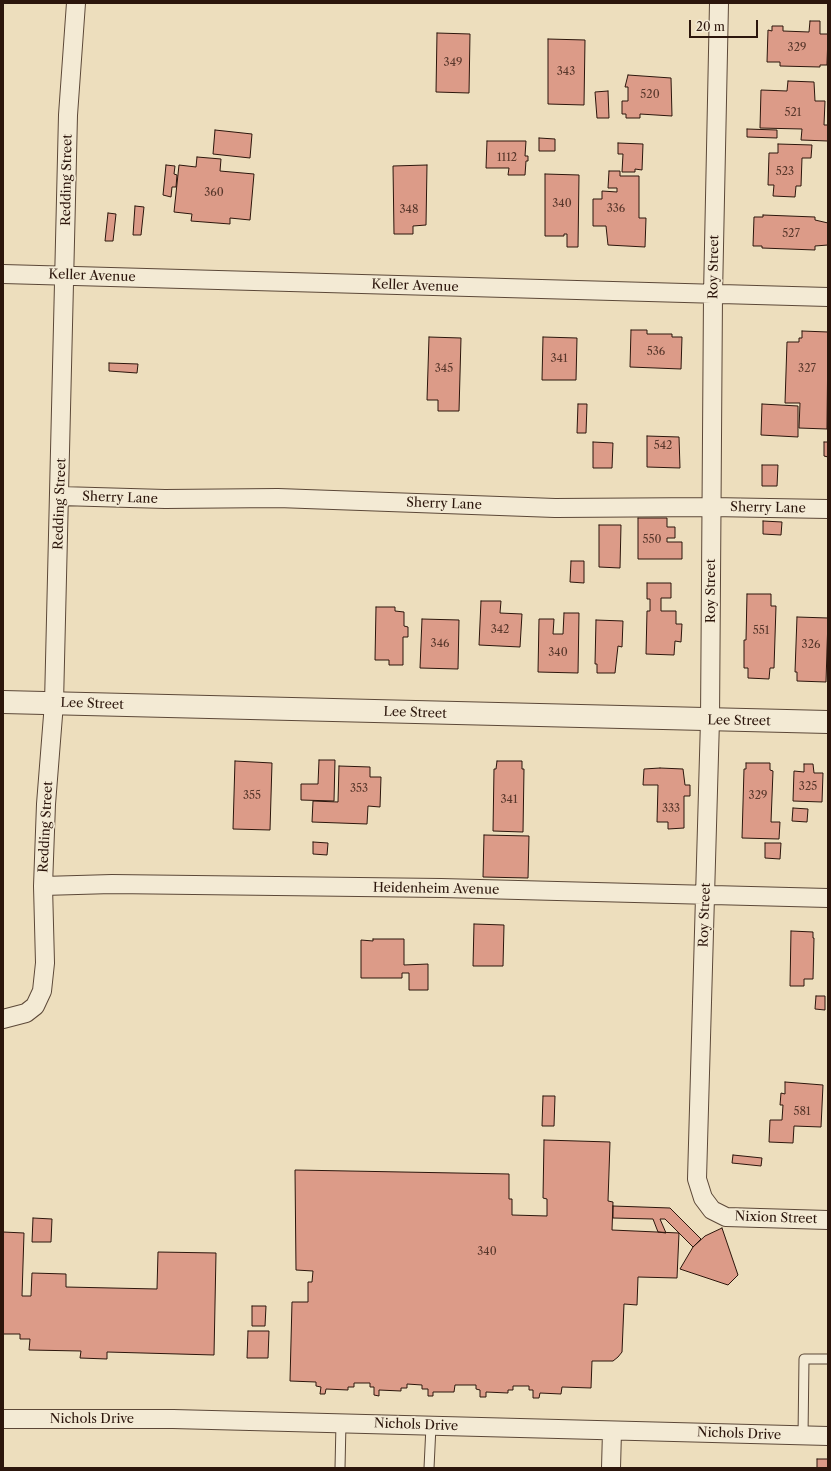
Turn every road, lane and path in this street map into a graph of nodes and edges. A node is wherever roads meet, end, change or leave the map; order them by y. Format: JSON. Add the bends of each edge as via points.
{"nodes":[{"id":1,"x":76,"y":3,"type":"edge"},
{"id":2,"x":719,"y":3,"type":"edge"},
{"id":3,"x":3,"y":274,"type":"edge"},
{"id":4,"x":66,"y":275,"type":"junction"},
{"id":5,"x":713,"y":295,"type":"junction"},
{"id":6,"x":828,"y":297,"type":"edge"},
{"id":7,"x":60,"y":496,"type":"junction"},
{"id":8,"x":711,"y":507,"type":"junction"},
{"id":9,"x":828,"y":509,"type":"edge"},
{"id":10,"x":3,"y":702,"type":"edge"},
{"id":11,"x":54,"y":703,"type":"junction"},
{"id":12,"x":710,"y":720,"type":"junction"},
{"id":13,"x":828,"y":722,"type":"edge"},
{"id":14,"x":43,"y":886,"type":"junction"},
{"id":15,"x":706,"y":894,"type":"junction"},
{"id":16,"x":828,"y":898,"type":"edge"},
{"id":17,"x":3,"y":1019,"type":"edge"},
{"id":18,"x":697,"y":1179,"type":"joint"},
{"id":19,"x":828,"y":1220,"type":"edge"},
{"id":20,"x":828,"y":1359,"type":"edge"},
{"id":21,"x":3,"y":1419,"type":"edge"},
{"id":22,"x":341,"y":1423,"type":"junction"},
{"id":23,"x":431,"y":1426,"type":"junction"},
{"id":24,"x":612,"y":1431,"type":"junction"},
{"id":25,"x":803,"y":1436,"type":"junction"},
{"id":26,"x":828,"y":1436,"type":"edge"},
{"id":27,"x":340,"y":1468,"type":"edge"},
{"id":28,"x":429,"y":1468,"type":"edge"},
{"id":29,"x":611,"y":1468,"type":"edge"}],
"edges":[{"from":1,"to":4,"type":"street","name":"Redding Street","via":[[68,115]]},
{"from":2,"to":5,"type":"street","name":"Roy Street"},
{"from":3,"to":4,"type":"street","name":"Keller Avenue"},
{"from":4,"to":5,"type":"street","name":"Keller Avenue"},
{"from":4,"to":7,"type":"street","name":"Redding Street"},
{"from":5,"to":6,"type":"street","name":"Keller Avenue"},
{"from":5,"to":8,"type":"street","name":"Roy Street"},
{"from":7,"to":8,"type":"street","name":"Sherry Lane","via":[[165,499],[278,498],[555,508]]},
{"from":7,"to":11,"type":"street","name":"Redding Street"},
{"from":8,"to":9,"type":"street","name":"Sherry Lane"},
{"from":8,"to":12,"type":"street","name":"Roy Street"},
{"from":10,"to":11,"type":"street","name":"Lee Street"},
{"from":11,"to":12,"type":"street","name":"Lee Street"},
{"from":11,"to":14,"type":"street","name":"Redding Street"},
{"from":12,"to":13,"type":"street","name":"Lee Street"},
{"from":12,"to":15,"type":"street","name":"Roy Street"},
{"from":14,"to":15,"type":"street","name":"Heidenheim Avenue","via":[[112,884]]},
{"from":14,"to":17,"type":"street","name":"Redding Street","via":[[45,963],[42,991],[36,1003],[26,1013]]},
{"from":15,"to":16,"type":"street","name":"Heidenheim Avenue"},
{"from":15,"to":18,"type":"street","name":"Roy Street"},
{"from":18,"to":19,"type":"street","name":"Nixion Street","via":[[703,1198],[712,1210],[726,1217]]},
{"from":20,"to":25,"type":"lane","via":[[804,1359]]},
{"from":21,"to":22,"type":"street","name":"Nichols Drive","via":[[173,1419]]},
{"from":22,"to":23,"type":"street","name":"Nichols Drive"},
{"from":22,"to":27,"type":"lane"},
{"from":23,"to":24,"type":"street","name":"Nichols Drive"},
{"from":23,"to":28,"type":"lane"},
{"from":24,"to":25,"type":"street","name":"Nichols Drive"},
{"from":24,"to":29,"type":"street"},
{"from":25,"to":26,"type":"street","name":"Nichols Drive"}]}
